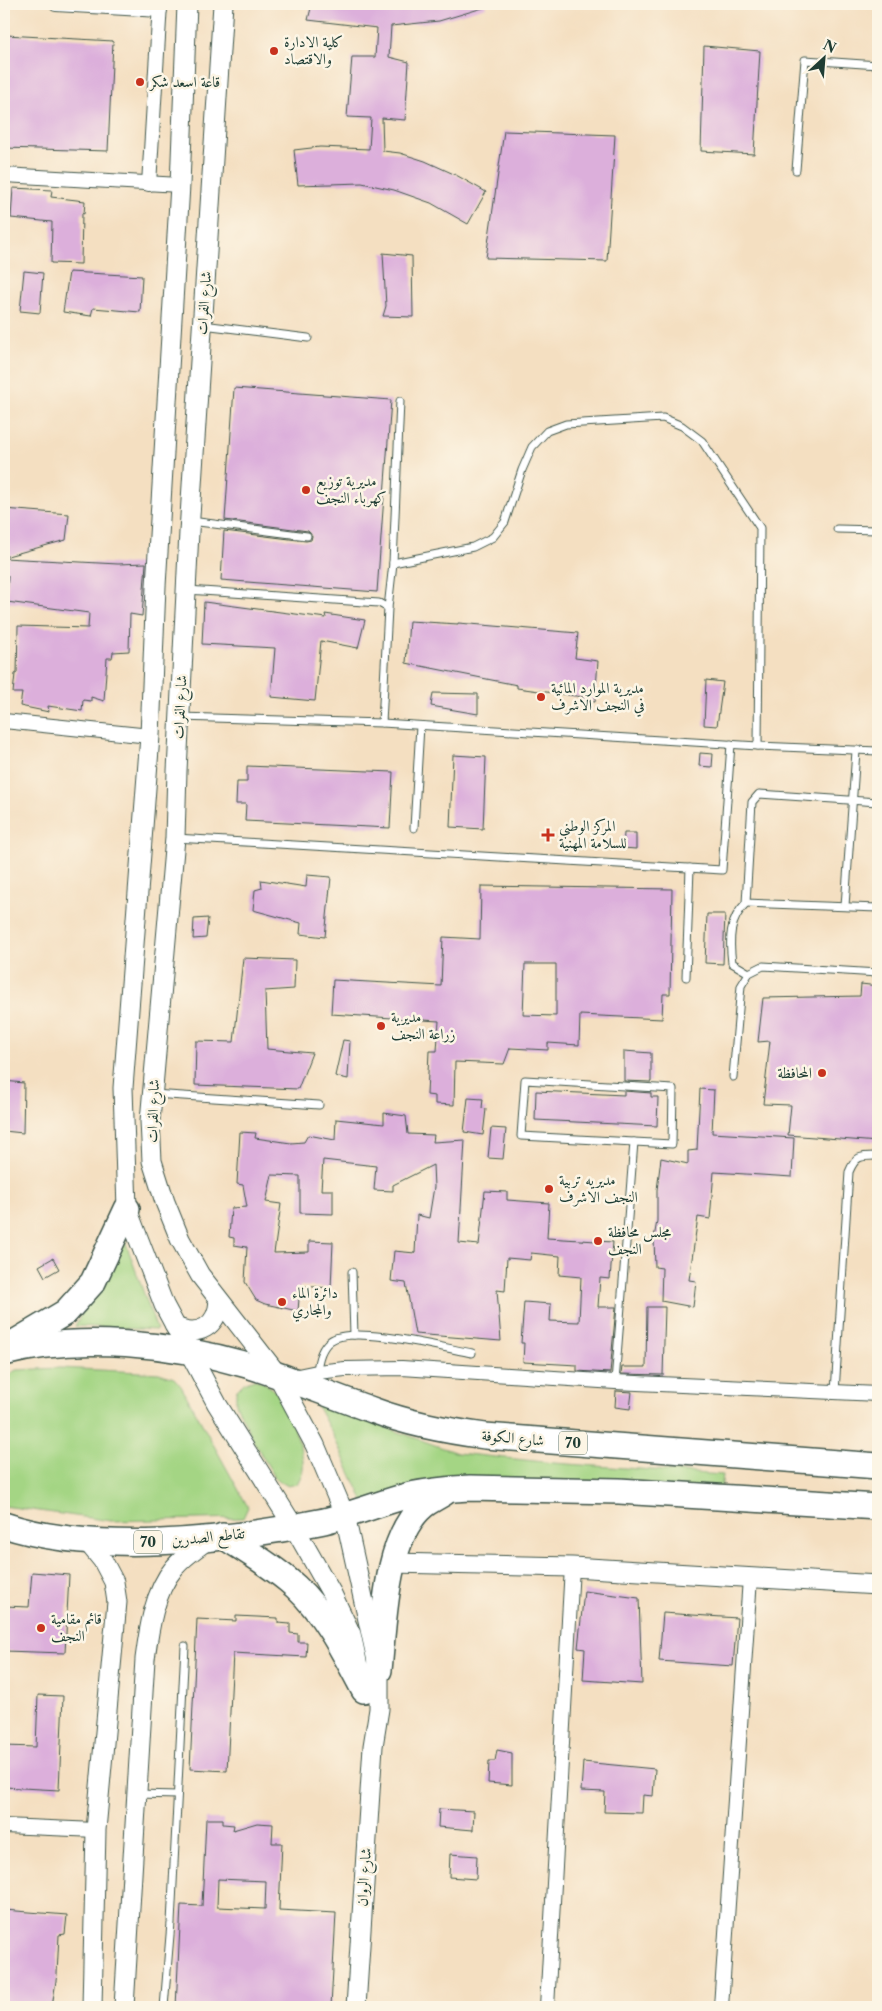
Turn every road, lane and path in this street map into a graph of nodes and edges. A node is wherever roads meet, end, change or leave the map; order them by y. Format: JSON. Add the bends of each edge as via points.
{"nodes":[{"id":1,"x":56,"y":4,"type":"edge"},
{"id":2,"x":187,"y":4,"type":"edge"},
{"id":3,"x":223,"y":4,"type":"edge"},
{"id":4,"x":160,"y":7,"type":"edge"},
{"id":5,"x":878,"y":65,"type":"edge"},
{"id":6,"x":796,"y":170,"type":"dead end"},
{"id":7,"x":4,"y":175,"type":"edge"},
{"id":8,"x":149,"y":184,"type":"junction"},
{"id":9,"x":180,"y":185,"type":"junction"},
{"id":10,"x":202,"y":325,"type":"junction"},
{"id":11,"x":308,"y":338,"type":"dead end"},
{"id":12,"x":400,"y":401,"type":"dead end"},
{"id":13,"x":190,"y":526,"type":"junction"},
{"id":14,"x":837,"y":529,"type":"dead end"},
{"id":15,"x":160,"y":530,"type":"junction"},
{"id":16,"x":878,"y":530,"type":"edge"},
{"id":17,"x":307,"y":536,"type":"dead end"},
{"id":18,"x":393,"y":563,"type":"junction"},
{"id":19,"x":186,"y":590,"type":"junction"},
{"id":20,"x":156,"y":594,"type":"junction"},
{"id":21,"x":388,"y":608,"type":"junction"},
{"id":22,"x":179,"y":716,"type":"junction"},
{"id":23,"x":4,"y":721,"type":"edge"},
{"id":24,"x":382,"y":723,"type":"junction"},
{"id":25,"x":420,"y":726,"type":"junction"},
{"id":26,"x":150,"y":736,"type":"junction"},
{"id":27,"x":731,"y":744,"type":"junction"},
{"id":28,"x":758,"y":746,"type":"junction"},
{"id":29,"x":856,"y":751,"type":"junction"},
{"id":30,"x":878,"y":751,"type":"edge"},
{"id":31,"x":853,"y":800,"type":"junction"},
{"id":32,"x":878,"y":802,"type":"edge"},
{"id":33,"x":414,"y":828,"type":"dead end"},
{"id":34,"x":175,"y":838,"type":"junction"},
{"id":35,"x":690,"y":868,"type":"junction"},
{"id":36,"x":746,"y":903,"type":"junction"},
{"id":37,"x":845,"y":906,"type":"junction"},
{"id":38,"x":878,"y":908,"type":"edge"},
{"id":39,"x":749,"y":973,"type":"junction"},
{"id":40,"x":878,"y":973,"type":"edge"},
{"id":41,"x":686,"y":977,"type":"dead end"},
{"id":42,"x":733,"y":1077,"type":"dead end"},
{"id":43,"x":153,"y":1094,"type":"junction"},
{"id":44,"x":319,"y":1105,"type":"dead end"},
{"id":45,"x":634,"y":1142,"type":"junction"},
{"id":46,"x":878,"y":1156,"type":"edge"},
{"id":47,"x":127,"y":1209,"type":"junction"},
{"id":48,"x":352,"y":1272,"type":"dead end"},
{"id":49,"x":219,"y":1301,"type":"junction"},
{"id":50,"x":175,"y":1327,"type":"junction"},
{"id":51,"x":354,"y":1335,"type":"junction"},
{"id":52,"x":4,"y":1351,"type":"edge"},
{"id":53,"x":190,"y":1352,"type":"junction"},
{"id":54,"x":472,"y":1353,"type":"dead end"},
{"id":55,"x":317,"y":1372,"type":"junction"},
{"id":56,"x":282,"y":1376,"type":"junction"},
{"id":57,"x":615,"y":1382,"type":"junction"},
{"id":58,"x":835,"y":1392,"type":"junction"},
{"id":59,"x":878,"y":1394,"type":"edge"},
{"id":60,"x":878,"y":1466,"type":"edge"},
{"id":61,"x":450,"y":1489,"type":"junction"},
{"id":62,"x":878,"y":1507,"type":"edge"},
{"id":63,"x":344,"y":1516,"type":"junction"},
{"id":64,"x":4,"y":1525,"type":"edge"},
{"id":65,"x":294,"y":1527,"type":"junction"},
{"id":66,"x":217,"y":1537,"type":"junction"},
{"id":67,"x":86,"y":1540,"type":"junction"},
{"id":68,"x":392,"y":1563,"type":"junction"},
{"id":69,"x":572,"y":1567,"type":"junction"},
{"id":70,"x":750,"y":1578,"type":"junction"},
{"id":71,"x":878,"y":1585,"type":"edge"},
{"id":72,"x":185,"y":1646,"type":"dead end"},
{"id":73,"x":379,"y":1670,"type":"junction"},
{"id":74,"x":364,"y":1690,"type":"junction"},
{"id":75,"x":373,"y":1746,"type":"junction"},
{"id":76,"x":137,"y":1794,"type":"junction"},
{"id":77,"x":177,"y":1795,"type":"junction"},
{"id":78,"x":4,"y":1826,"type":"edge"},
{"id":79,"x":96,"y":1830,"type":"junction"},
{"id":80,"x":92,"y":2007,"type":"edge"},
{"id":81,"x":124,"y":2007,"type":"edge"},
{"id":82,"x":164,"y":2007,"type":"edge"},
{"id":83,"x":356,"y":2007,"type":"edge"},
{"id":84,"x":547,"y":2007,"type":"edge"},
{"id":85,"x":721,"y":2007,"type":"edge"}],
"edges":[{"from":1,"to":4,"type":"street"},
{"from":2,"to":9,"type":"main road","name":"شارع الفرات"},
{"from":3,"to":10,"type":"main road","name":"شارع الفرات"},
{"from":4,"to":8,"type":"street"},
{"from":5,"to":6,"type":"lane","via":[[805,60]]},
{"from":7,"to":8,"type":"street"},
{"from":8,"to":9,"type":"street"},
{"from":9,"to":15,"type":"main road","name":"شارع الفرات"},
{"from":10,"to":11,"type":"lane"},
{"from":10,"to":13,"type":"main road","name":"شارع الفرات"},
{"from":12,"to":18,"type":"lane"},
{"from":13,"to":15,"type":"main road","via":[[182,538],[172,540]]},
{"from":13,"to":17,"type":"lane"},
{"from":13,"to":19,"type":"main road","name":"شارع الفرات"},
{"from":14,"to":16,"type":"lane"},
{"from":15,"to":20,"type":"main road","name":"شارع الفرات"},
{"from":18,"to":21,"type":"lane"},
{"from":18,"to":28,"type":"lane","via":[[473,547],[493,538],[505,522],[532,447],[547,431],[566,424],[663,418],[682,426],[702,441],[760,528]]},
{"from":19,"to":20,"type":"main road","via":[[173,588]]},
{"from":19,"to":21,"type":"lane","via":[[379,603]]},
{"from":19,"to":22,"type":"main road","name":"شارع الفرات"},
{"from":20,"to":26,"type":"main road","name":"شارع الفرات"},
{"from":21,"to":24,"type":"lane"},
{"from":22,"to":24,"type":"lane"},
{"from":22,"to":34,"type":"main road","name":"شارع الفرات"},
{"from":23,"to":26,"type":"street"},
{"from":24,"to":25,"type":"lane"},
{"from":25,"to":27,"type":"lane"},
{"from":25,"to":33,"type":"lane"},
{"from":26,"to":47,"type":"main road","name":"شارع الفرات","via":[[123,1088]]},
{"from":27,"to":28,"type":"lane"},
{"from":27,"to":35,"type":"lane","via":[[722,870]]},
{"from":28,"to":29,"type":"lane"},
{"from":29,"to":30,"type":"lane"},
{"from":29,"to":31,"type":"lane"},
{"from":31,"to":32,"type":"lane"},
{"from":31,"to":36,"type":"lane","via":[[759,794],[752,802]]},
{"from":31,"to":37,"type":"lane"},
{"from":34,"to":35,"type":"lane"},
{"from":34,"to":43,"type":"main road","name":"شارع الفرات"},
{"from":35,"to":41,"type":"lane"},
{"from":36,"to":37,"type":"lane"},
{"from":36,"to":39,"type":"lane","via":[[732,922],[730,948],[732,962]]},
{"from":37,"to":38,"type":"lane"},
{"from":39,"to":40,"type":"lane","via":[[763,966]]},
{"from":39,"to":42,"type":"lane","via":[[741,986]]},
{"from":43,"to":44,"type":"lane"},
{"from":43,"to":49,"type":"main road","name":"شارع الفرات","via":[[150,1121],[152,1162],[162,1194],[190,1258]]},
{"from":45,"to":45,"type":"lane","via":[[521,1136],[525,1080],[673,1089],[672,1144]]},
{"from":45,"to":57,"type":"lane"},
{"from":46,"to":58,"type":"lane","via":[[861,1156],[853,1162],[849,1172]]},
{"from":47,"to":50,"type":"main road","name":"شارع الفرات","via":[[150,1274]]},
{"from":47,"to":52,"type":"highway","via":[[93,1282],[66,1312]]},
{"from":48,"to":51,"type":"lane"},
{"from":49,"to":50,"type":"main road","via":[[218,1312],[205,1328],[190,1332]]},
{"from":49,"to":56,"type":"main road","name":"شارع الفرات"},
{"from":50,"to":53,"type":"main road","name":"شارع الفرات"},
{"from":51,"to":54,"type":"lane","via":[[389,1337]]},
{"from":51,"to":55,"type":"lane","via":[[332,1339],[324,1347],[318,1359]]},
{"from":52,"to":53,"type":"highway","number":"70","via":[[80,1343],[150,1346]]},
{"from":53,"to":56,"type":"highway","number":"70"},
{"from":53,"to":65,"type":"main road","name":"شارع الفرات","via":[[217,1404]]},
{"from":55,"to":56,"type":"street"},
{"from":55,"to":57,"type":"street","via":[[373,1367]]},
{"from":56,"to":60,"type":"highway","name":"شارع الكوفة","number":"70","via":[[385,1414],[458,1432]]},
{"from":56,"to":63,"type":"main road","name":"شارع الفرات"},
{"from":57,"to":58,"type":"street"},
{"from":58,"to":59,"type":"street"},
{"from":61,"to":62,"type":"highway","number":"70","via":[[619,1491]]},
{"from":61,"to":63,"type":"highway","number":"70","via":[[410,1495]]},
{"from":61,"to":68,"type":"highway","via":[[422,1507],[407,1526]]},
{"from":63,"to":65,"type":"highway","number":"70"},
{"from":63,"to":73,"type":"main road","name":"شارع الروان"},
{"from":64,"to":67,"type":"highway","name":"تقاطع الصدرين","number":"70"},
{"from":65,"to":66,"type":"highway","name":"تقاطع الصدرين","number":"70"},
{"from":65,"to":74,"type":"main road","name":"شارع الروان","via":[[351,1634]]},
{"from":66,"to":67,"type":"highway","name":"تقاطع الصدرين","number":"70","via":[[148,1542]]},
{"from":66,"to":74,"type":"highway","via":[[263,1561],[297,1588],[340,1645]]},
{"from":66,"to":76,"type":"main road","via":[[174,1567],[165,1581],[154,1613],[145,1659]]},
{"from":67,"to":79,"type":"main road","via":[[114,1582],[117,1602]]},
{"from":68,"to":69,"type":"main road"},
{"from":68,"to":73,"type":"highway"},
{"from":69,"to":70,"type":"main road"},
{"from":69,"to":84,"type":"street"},
{"from":70,"to":71,"type":"main road"},
{"from":70,"to":85,"type":"street"},
{"from":72,"to":77,"type":"lane"},
{"from":73,"to":75,"type":"main road","name":"شارع الروان","via":[[379,1709]]},
{"from":74,"to":75,"type":"main road","name":"شارع الروان"},
{"from":75,"to":83,"type":"main road","name":"شارع الروان"},
{"from":76,"to":77,"type":"lane"},
{"from":76,"to":81,"type":"main road"},
{"from":77,"to":82,"type":"lane"},
{"from":78,"to":79,"type":"street"},
{"from":79,"to":80,"type":"main road"}]}
